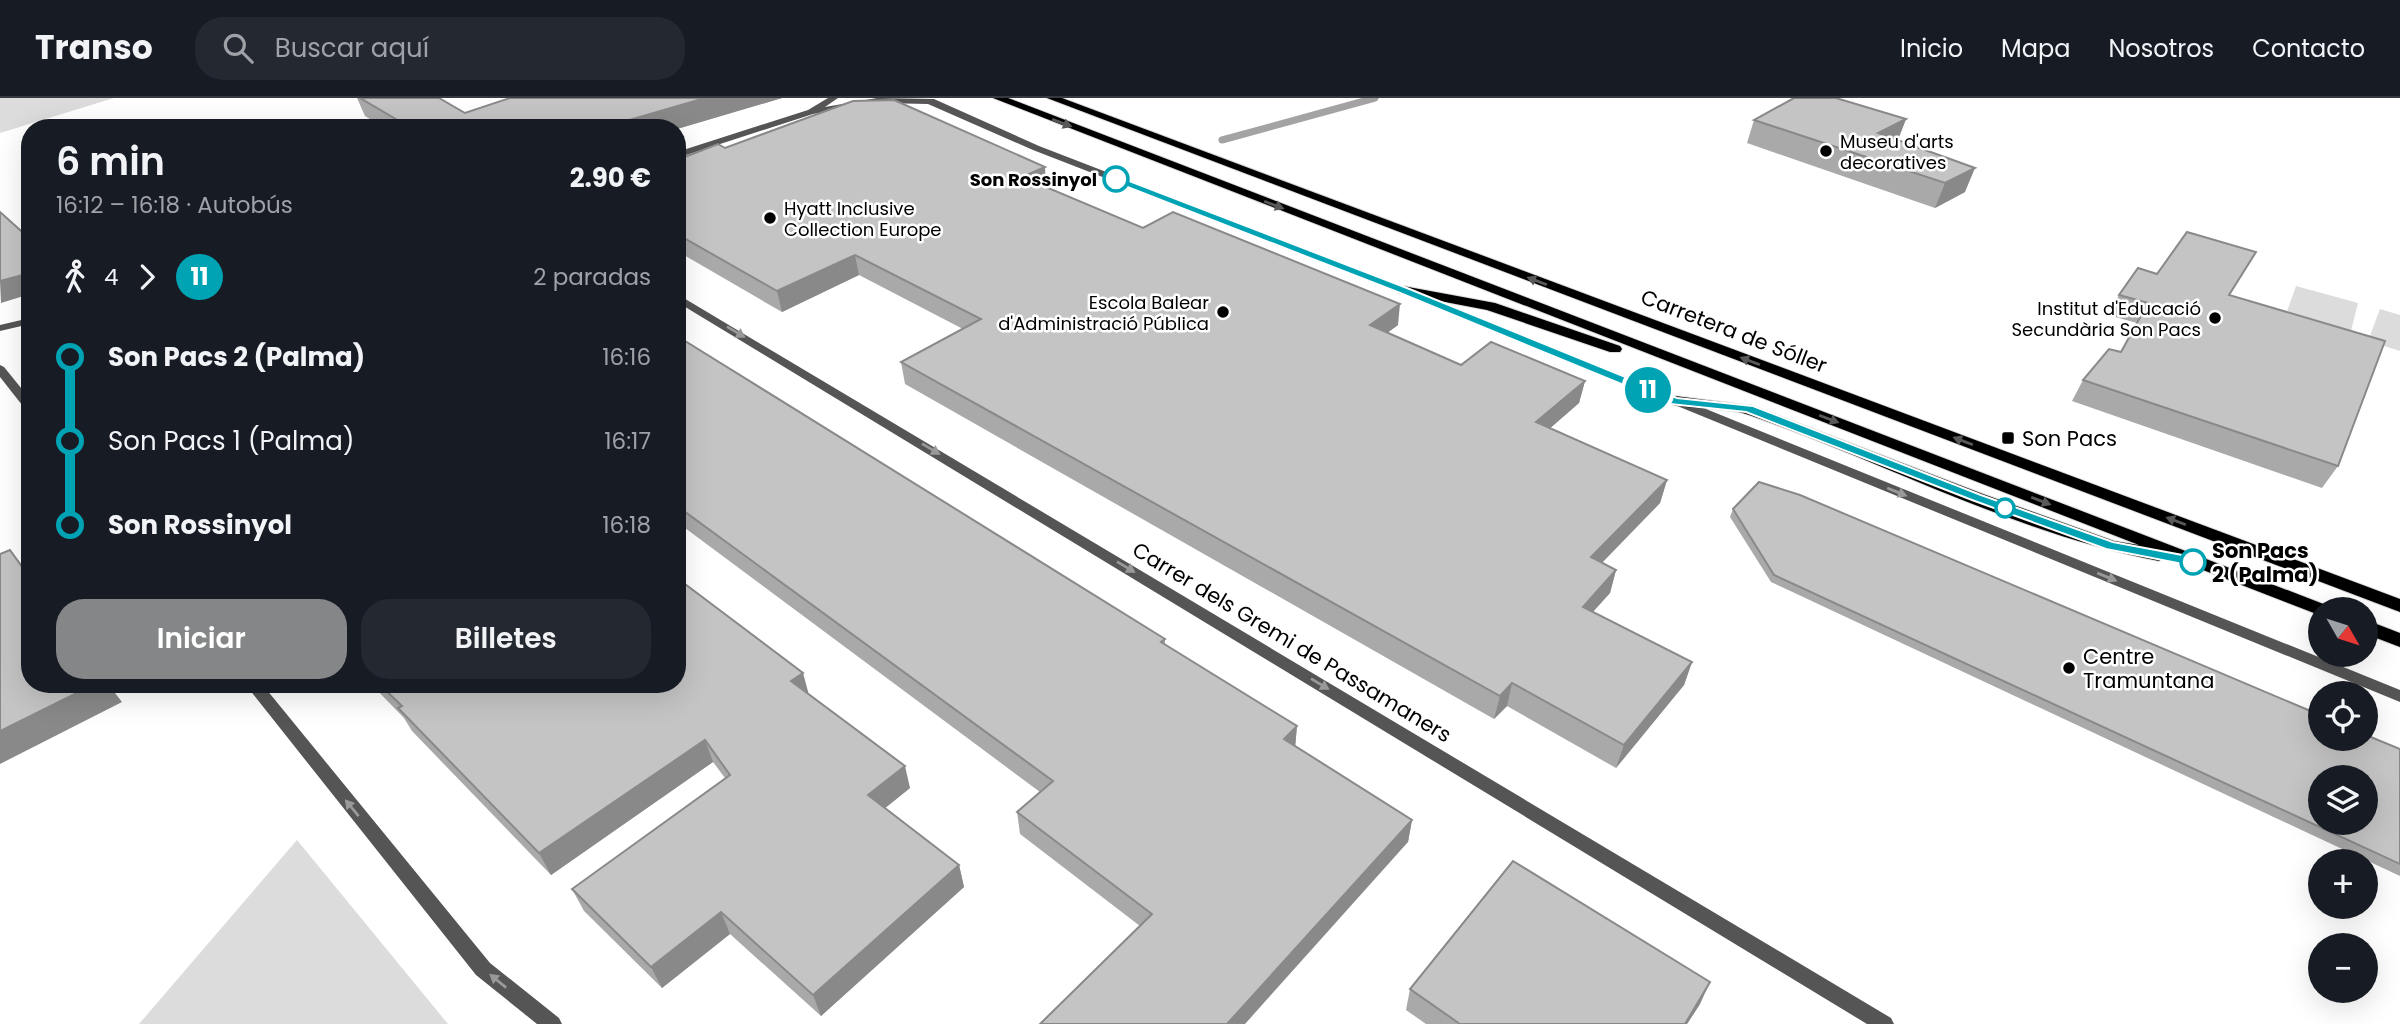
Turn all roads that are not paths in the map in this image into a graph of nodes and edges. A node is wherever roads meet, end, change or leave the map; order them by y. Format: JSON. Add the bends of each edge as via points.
{"nodes":[{"id":1,"x":834,"y":98,"type":"edge"},
{"id":2,"x":998,"y":98,"type":"edge"},
{"id":3,"x":1052,"y":98,"type":"edge"},
{"id":4,"x":927,"y":100,"type":"edge"},
{"id":5,"x":811,"y":112,"type":"junction"},
{"id":6,"x":686,"y":152,"type":"edge"},
{"id":7,"x":1403,"y":290,"type":"junction"},
{"id":8,"x":686,"y":302,"type":"edge"},
{"id":9,"x":21,"y":323,"type":"edge"},
{"id":10,"x":0,"y":328,"type":"edge"},
{"id":11,"x":0,"y":369,"type":"edge"},
{"id":12,"x":1747,"y":387,"type":"junction"},
{"id":13,"x":21,"y":396,"type":"edge"},
{"id":14,"x":1675,"y":401,"type":"junction"},
{"id":15,"x":2203,"y":564,"type":"junction"},
{"id":16,"x":2308,"y":604,"type":"edge"},
{"id":17,"x":2400,"y":606,"type":"edge"},
{"id":18,"x":2378,"y":632,"type":"edge"},
{"id":19,"x":2400,"y":642,"type":"edge"},
{"id":20,"x":260,"y":693,"type":"edge"},
{"id":21,"x":2400,"y":696,"type":"edge"},
{"id":22,"x":552,"y":1024,"type":"edge"},
{"id":23,"x":1884,"y":1024,"type":"edge"}],
"edges":[{"from":1,"to":5,"type":"street"},
{"from":2,"to":12,"type":"main road","one_way":true},
{"from":17,"to":3,"type":"main road","name":"Carretera de Sóller","one_way":true},
{"from":4,"to":5,"type":"street","via":[[880,100]]},
{"from":4,"to":7,"type":"street","via":[[1036,148]]},
{"from":5,"to":6,"type":"street"},
{"from":7,"to":12,"type":"main road","via":[[1490,306],[1689,376]]},
{"from":7,"to":14,"type":"street"},
{"from":8,"to":23,"type":"street","name":"Carrer dels Gremi de Passamaners","one_way":true},
{"from":9,"to":10,"type":"street"},
{"from":11,"to":13,"type":"street"},
{"from":12,"to":15,"type":"main road","one_way":true},
{"from":14,"to":15,"type":"main road","via":[[1748,409],[2111,546]]},
{"from":14,"to":21,"type":"street","one_way":true},
{"from":15,"to":16,"type":"main road"},
{"from":18,"to":19,"type":"main road"},
{"from":22,"to":20,"type":"street","one_way":true,"via":[[482,969]]}]}
